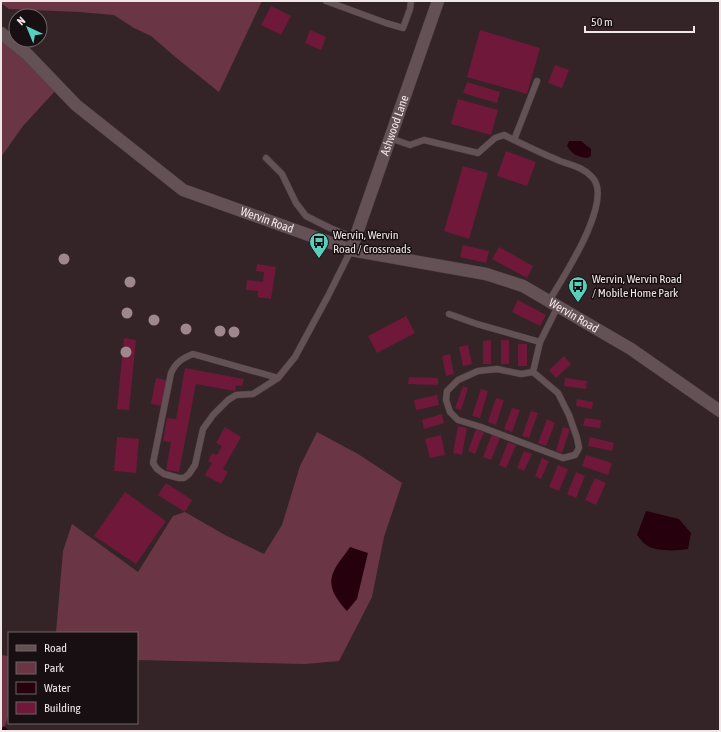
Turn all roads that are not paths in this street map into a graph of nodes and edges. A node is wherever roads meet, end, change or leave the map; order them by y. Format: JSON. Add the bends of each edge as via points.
{"nodes":[{"id":1,"x":326,"y":1,"type":"edge"},
{"id":2,"x":411,"y":1,"type":"edge"},
{"id":3,"x":438,"y":1,"type":"edge"},
{"id":4,"x":1,"y":33,"type":"edge"},
{"id":5,"x":537,"y":82,"type":"dead end"},
{"id":6,"x":390,"y":138,"type":"junction"},
{"id":7,"x":514,"y":140,"type":"junction"},
{"id":8,"x":266,"y":158,"type":"dead end"},
{"id":9,"x":355,"y":238,"type":"junction"},
{"id":10,"x":351,"y":250,"type":"junction"},
{"id":11,"x":553,"y":304,"type":"junction"},
{"id":12,"x":449,"y":314,"type":"dead end"},
{"id":13,"x":540,"y":342,"type":"junction"},
{"id":14,"x":533,"y":372,"type":"junction"},
{"id":15,"x":278,"y":378,"type":"junction"},
{"id":16,"x":720,"y":411,"type":"edge"}],
"edges":[{"from":1,"to":2,"type":"lane","via":[[403,28]]},
{"from":3,"to":6,"type":"street","name":"Ashwood Lane"},
{"from":4,"to":10,"type":"street","name":"Wervin Road","via":[[27,54],[76,105],[183,190]]},
{"from":5,"to":7,"type":"lane"},
{"from":6,"to":7,"type":"lane","via":[[410,145],[424,140],[478,152],[500,136],[504,135]]},
{"from":6,"to":9,"type":"street","name":"Ashwood Lane"},
{"from":7,"to":11,"type":"lane","via":[[583,170],[598,185],[592,220]]},
{"from":8,"to":9,"type":"lane","via":[[282,174],[296,203],[306,216]]},
{"from":9,"to":10,"type":"street","name":"Ashwood Lane"},
{"from":10,"to":11,"type":"street","name":"Wervin Road","via":[[486,274],[523,286]]},
{"from":10,"to":15,"type":"lane","via":[[295,357]]},
{"from":11,"to":13,"type":"lane"},
{"from":11,"to":16,"type":"street","name":"Wervin Road","via":[[632,350]]},
{"from":12,"to":13,"type":"lane"},
{"from":13,"to":14,"type":"lane"},
{"from":14,"to":14,"type":"lane","via":[[558,393],[577,438],[579,448],[575,455],[563,458],[458,420],[450,412],[446,400],[447,391],[458,380],[478,371],[497,369],[521,374]]},
{"from":15,"to":15,"type":"lane","via":[[253,394],[236,395],[213,415],[203,429],[195,465],[184,478],[157,470],[153,462],[171,373],[181,360],[193,354]]}]}
